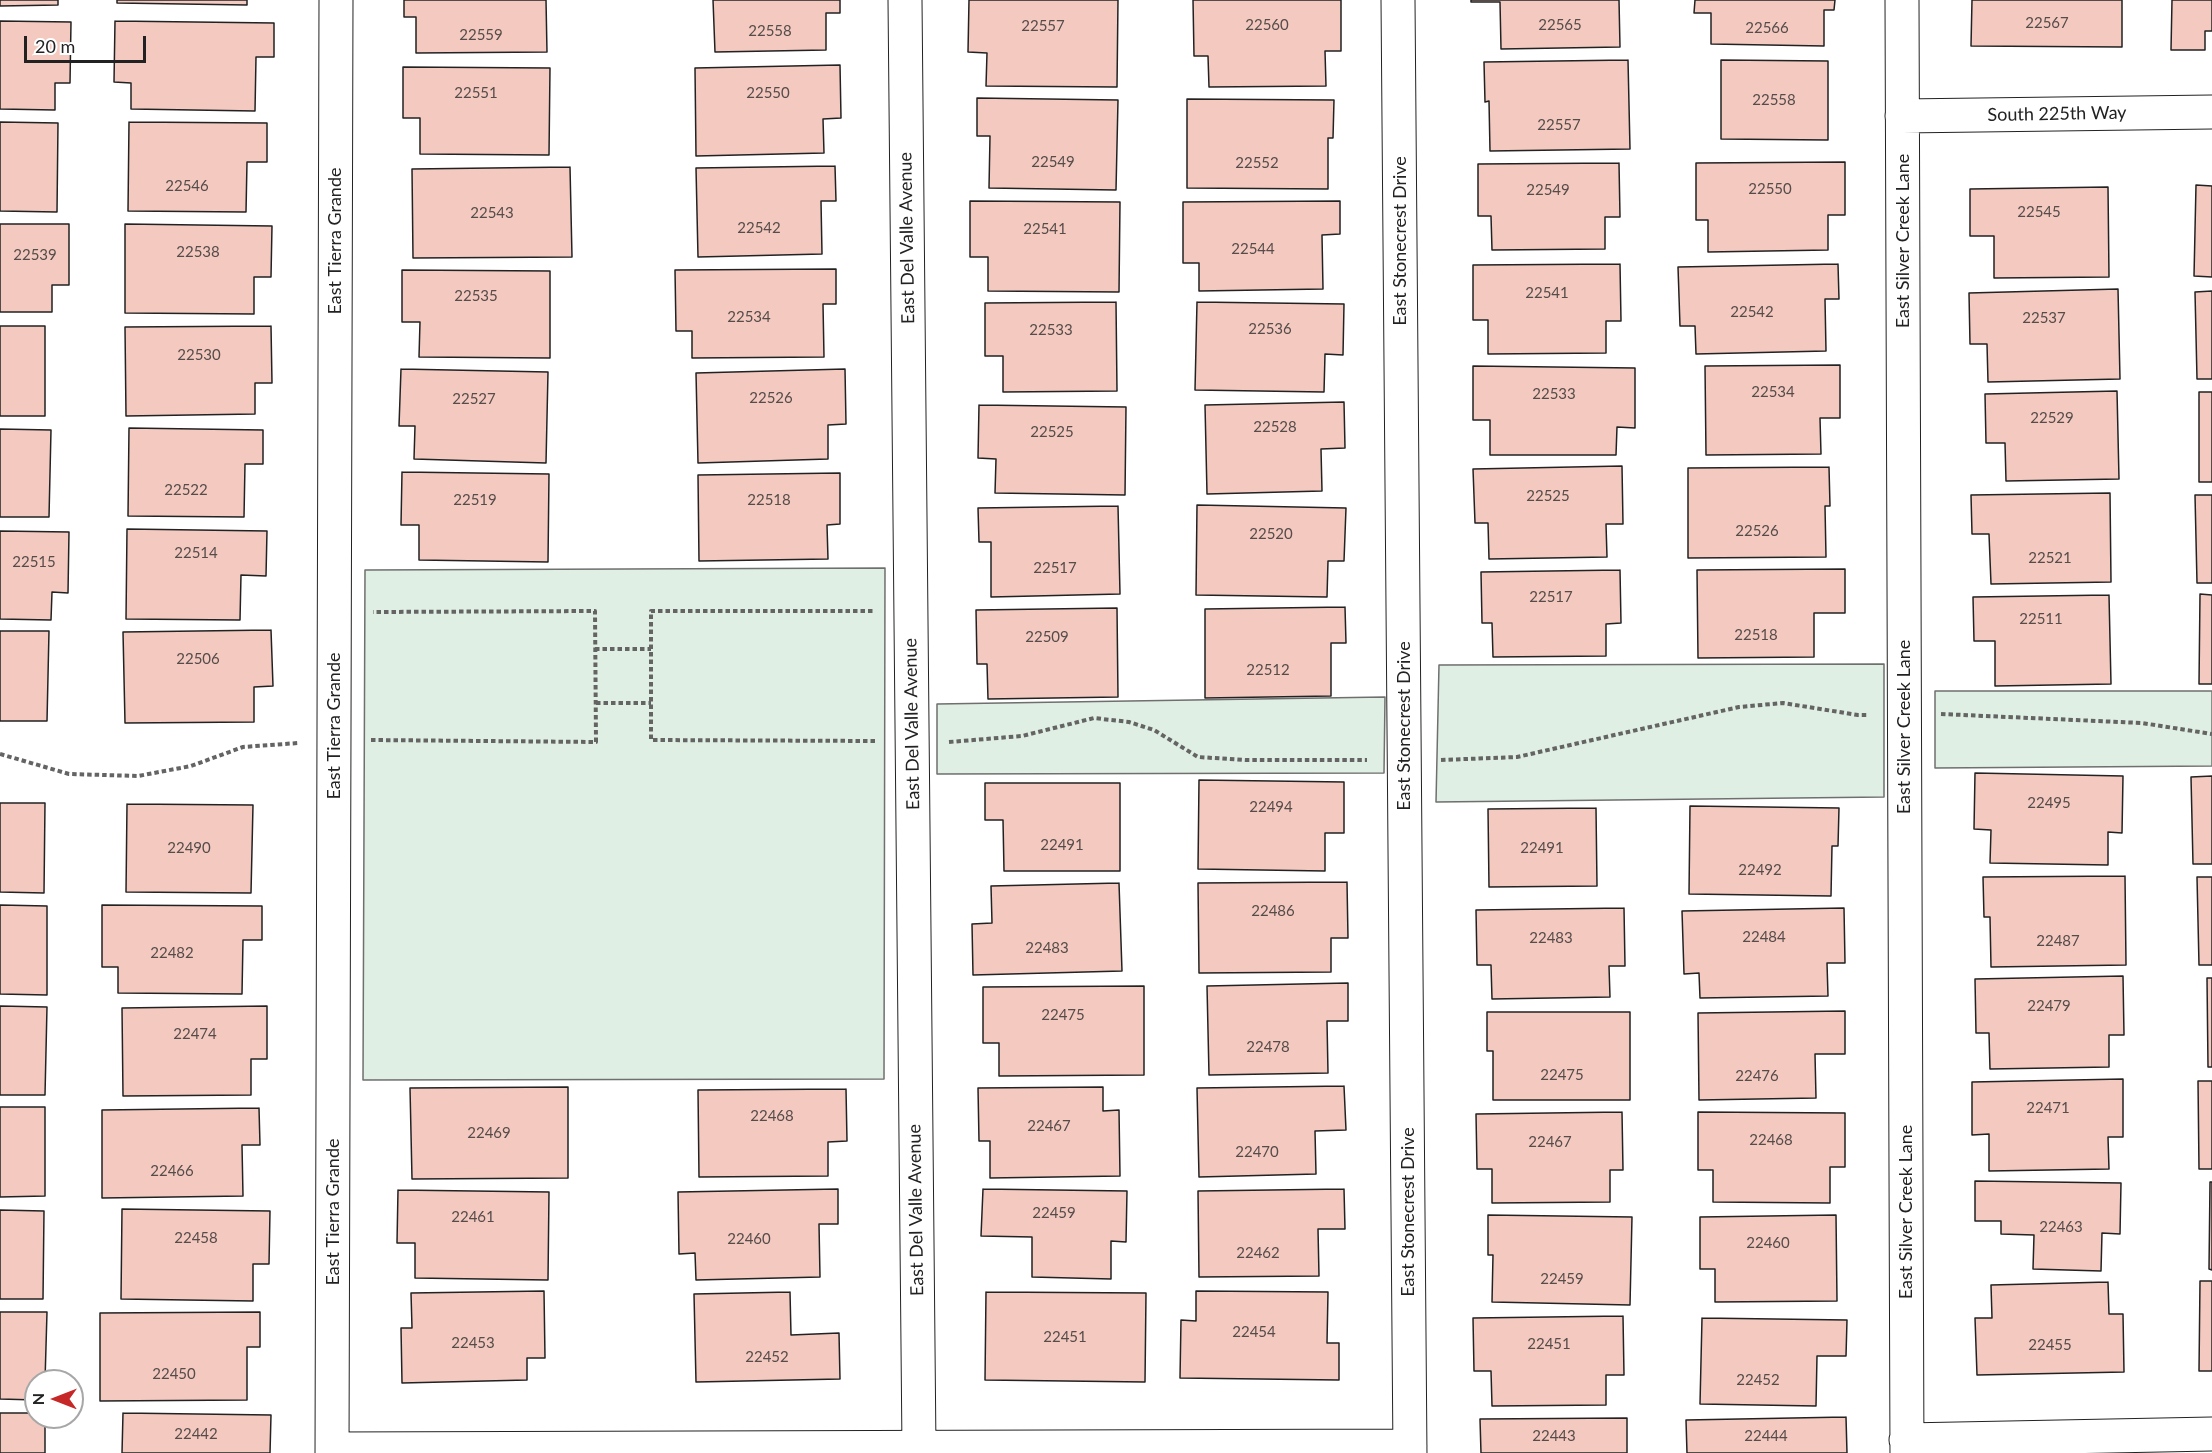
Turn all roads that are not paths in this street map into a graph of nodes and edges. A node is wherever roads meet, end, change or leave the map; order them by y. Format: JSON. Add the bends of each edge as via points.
{"nodes":[{"id":1,"x":336,"y":0,"type":"edge"},
{"id":2,"x":905,"y":0,"type":"edge"},
{"id":3,"x":1398,"y":0,"type":"edge"},
{"id":4,"x":1902,"y":0,"type":"edge"},
{"id":5,"x":2212,"y":112,"type":"edge"},
{"id":6,"x":1902,"y":116,"type":"junction"},
{"id":7,"x":2212,"y":1434,"type":"edge"},
{"id":8,"x":1907,"y":1446,"type":"edge"},
{"id":9,"x":919,"y":1448,"type":"junction"},
{"id":10,"x":1410,"y":1450,"type":"edge"},
{"id":11,"x":332,"y":1451,"type":"edge"}],
"edges":[{"from":1,"to":11,"type":"street","name":"East Tierra Grande"},
{"from":2,"to":9,"type":"street","name":"East Del Valle Avenue"},
{"from":3,"to":10,"type":"street","name":"East Stonecrest Drive"},
{"from":4,"to":6,"type":"street","name":"East Silver Creek Lane"},
{"from":5,"to":6,"type":"street","name":"South 225th Way"},
{"from":6,"to":8,"type":"street","name":"East Silver Creek Lane"},
{"from":7,"to":8,"type":"street"},
{"from":9,"to":10,"type":"street"},
{"from":9,"to":11,"type":"street"}]}
